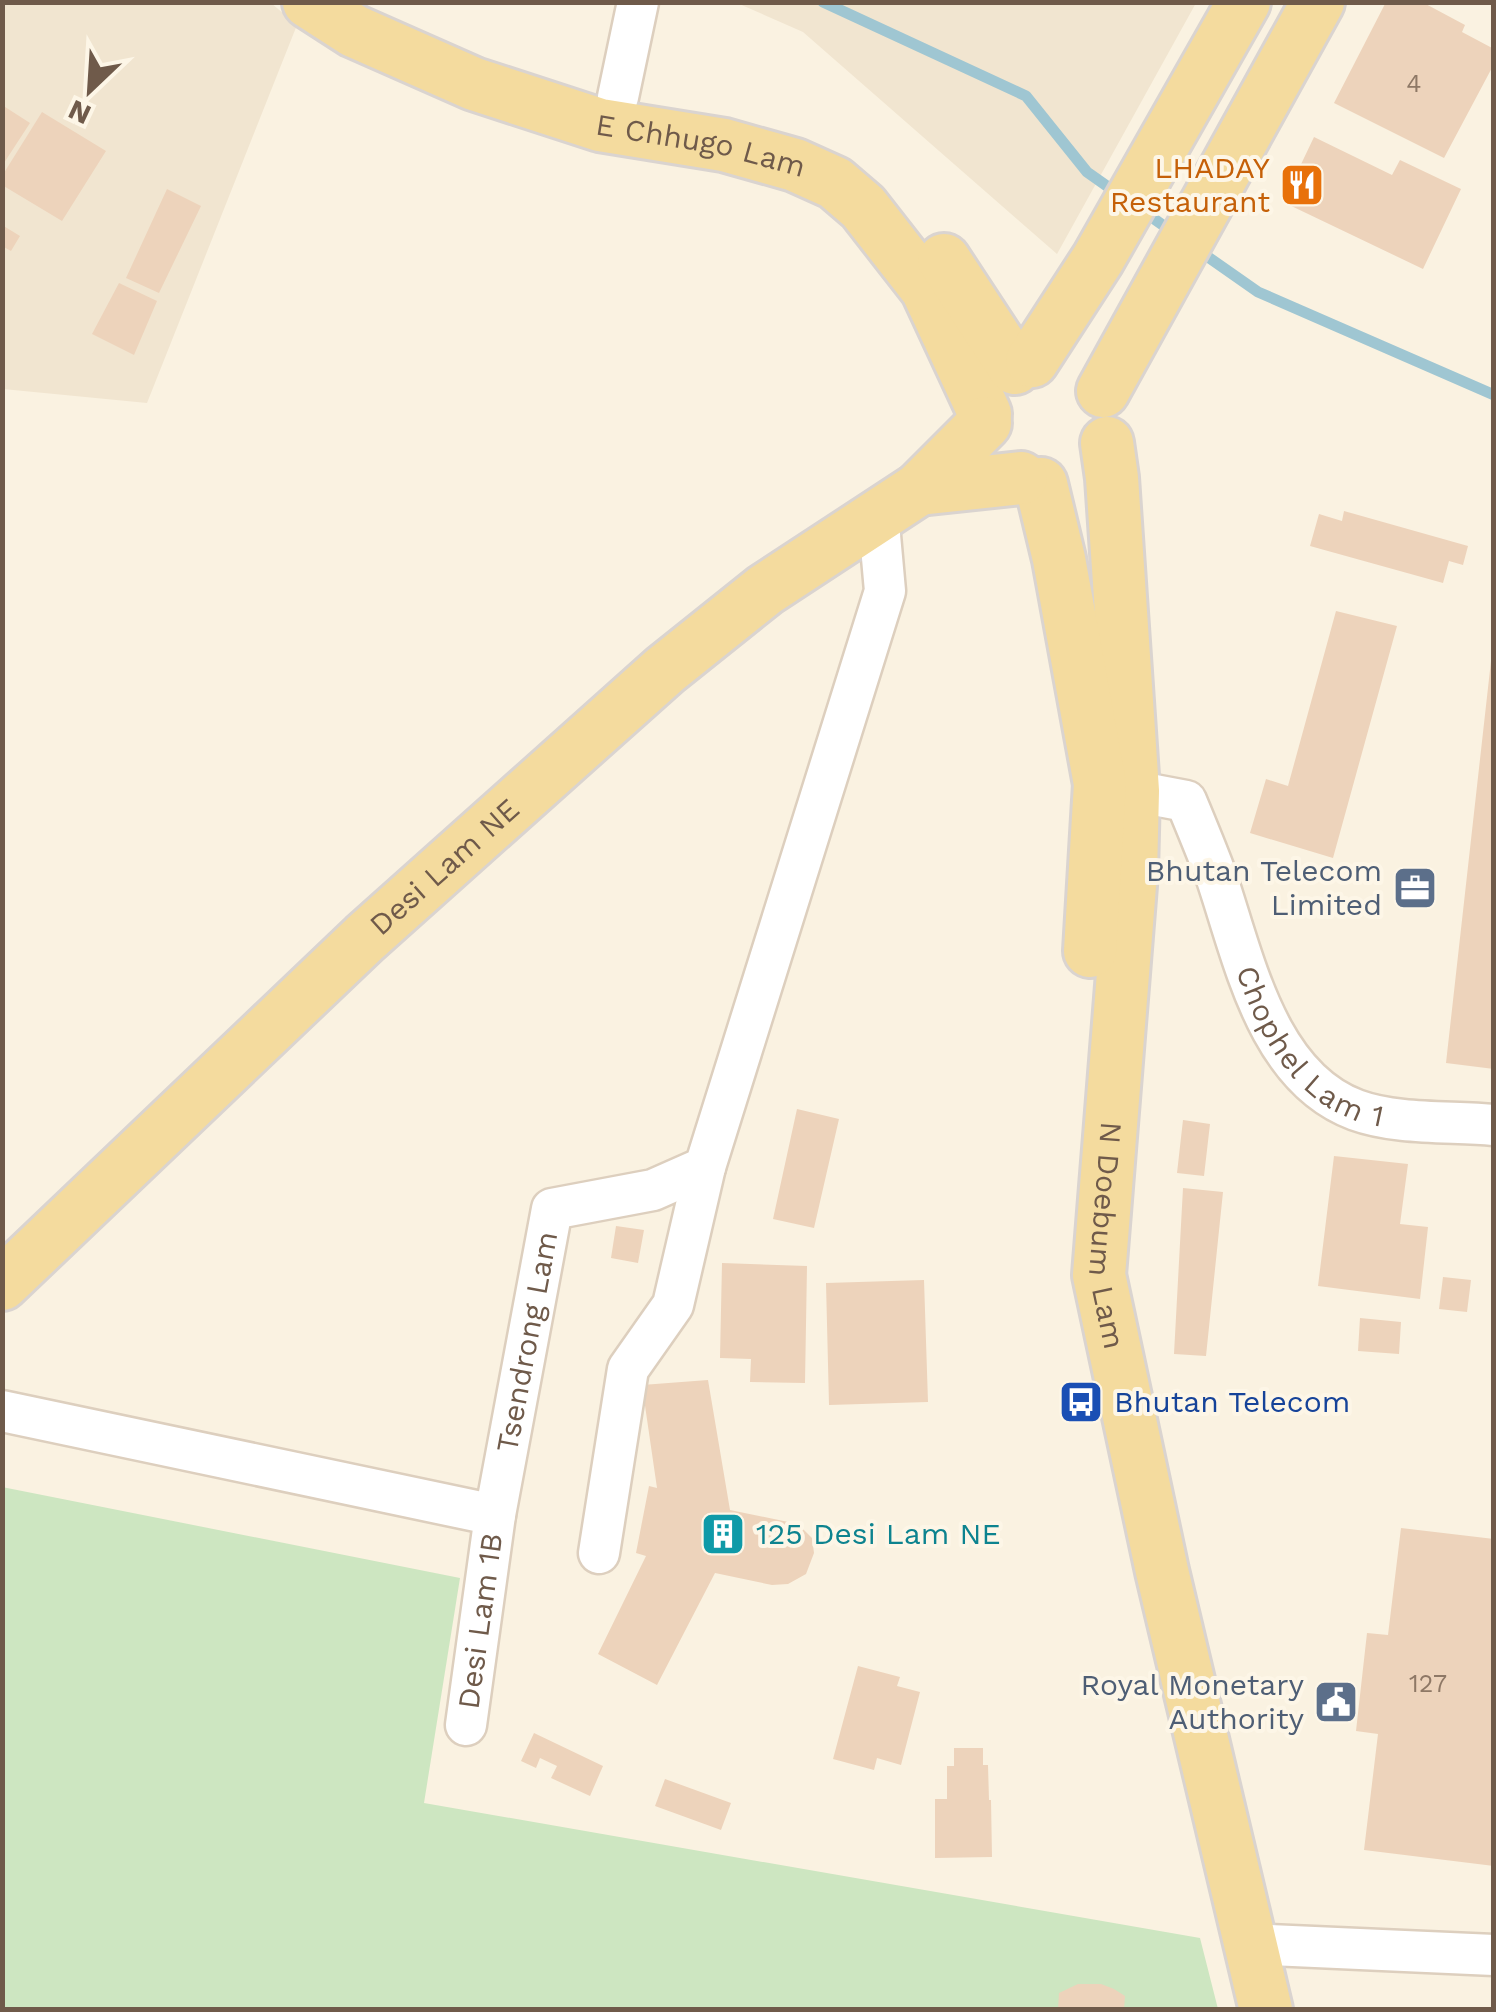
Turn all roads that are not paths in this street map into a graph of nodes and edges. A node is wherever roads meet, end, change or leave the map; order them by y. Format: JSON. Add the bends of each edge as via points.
{"nodes":[{"id":1,"x":310,"y":2,"type":"edge"},
{"id":2,"x":371,"y":2,"type":"edge"},
{"id":3,"x":638,"y":2,"type":"edge"},
{"id":4,"x":1244,"y":2,"type":"edge"},
{"id":5,"x":1318,"y":2,"type":"edge"},
{"id":6,"x":618,"y":97,"type":"junction"},
{"id":7,"x":1023,"y":364,"type":"junction"},
{"id":8,"x":1103,"y":391,"type":"junction"},
{"id":9,"x":985,"y":418,"type":"junction"},
{"id":10,"x":1107,"y":443,"type":"junction"},
{"id":11,"x":1031,"y":481,"type":"junction"},
{"id":12,"x":898,"y":501,"type":"junction"},
{"id":13,"x":1133,"y":790,"type":"junction"},
{"id":14,"x":1494,"y":1126,"type":"edge"},
{"id":15,"x":705,"y":1167,"type":"junction"},
{"id":16,"x":2,"y":1284,"type":"edge"},
{"id":17,"x":2,"y":1410,"type":"edge"},
{"id":18,"x":495,"y":1515,"type":"junction"},
{"id":19,"x":599,"y":1552,"type":"dead end"},
{"id":20,"x":466,"y":1725,"type":"dead end"},
{"id":21,"x":1249,"y":1944,"type":"junction"},
{"id":22,"x":1494,"y":1955,"type":"edge"},
{"id":23,"x":1235,"y":2010,"type":"edge"},
{"id":24,"x":1266,"y":2010,"type":"edge"}],
"edges":[{"from":1,"to":9,"type":"main road","name":"E Chhugo Lam","via":[[354,30],[474,84],[600,126],[724,146],[836,183],[863,207],[926,290]]},
{"from":2,"to":6,"type":"main road","name":"E Chhugo Lam","via":[[491,56]]},
{"from":3,"to":6,"type":"street"},
{"from":4,"to":7,"type":"main road","via":[[1157,160],[1073,297]]},
{"from":5,"to":8,"type":"main road"},
{"from":6,"to":7,"type":"main road","name":"E Chhugo Lam","via":[[742,117],[853,154],[881,179]]},
{"from":7,"to":8,"type":"main road","via":[[1064,361]]},
{"from":7,"to":9,"type":"main road","via":[[1000,380]]},
{"from":8,"to":10,"type":"main road","via":[[1111,426]]},
{"from":9,"to":11,"type":"main road","via":[[996,456]]},
{"from":9,"to":12,"type":"main road","name":"Desi Lam NE"},
{"from":10,"to":11,"type":"main road","via":[[1074,479]]},
{"from":10,"to":13,"type":"main road","name":"N Doebum Lam"},
{"from":11,"to":12,"type":"main road"},
{"from":11,"to":23,"type":"main road","name":"N Doebum Lam","via":[[1059,559],[1100,784],[1069,1289]]},
{"from":12,"to":15,"type":"street","via":[[884,591]]},
{"from":12,"to":16,"type":"main road","name":"Desi Lam NE","via":[[765,590],[664,670],[365,938]]},
{"from":13,"to":14,"type":"street","name":"Chophel Lam 1","via":[[1186,801],[1254,990],[1305,1077],[1342,1104],[1376,1115]]},
{"from":13,"to":21,"type":"main road","name":"N Doebum Lam","via":[[1099,1275]]},
{"from":15,"to":18,"type":"street","name":"Tsendrong Lam","via":[[653,1190],[552,1208]]},
{"from":15,"to":19,"type":"street","via":[[674,1305],[628,1369]]},
{"from":17,"to":18,"type":"street"},
{"from":18,"to":20,"type":"street","name":"Desi Lam 1B"},
{"from":21,"to":22,"type":"street"},
{"from":21,"to":24,"type":"main road","name":"N Doebum Lam"}]}
